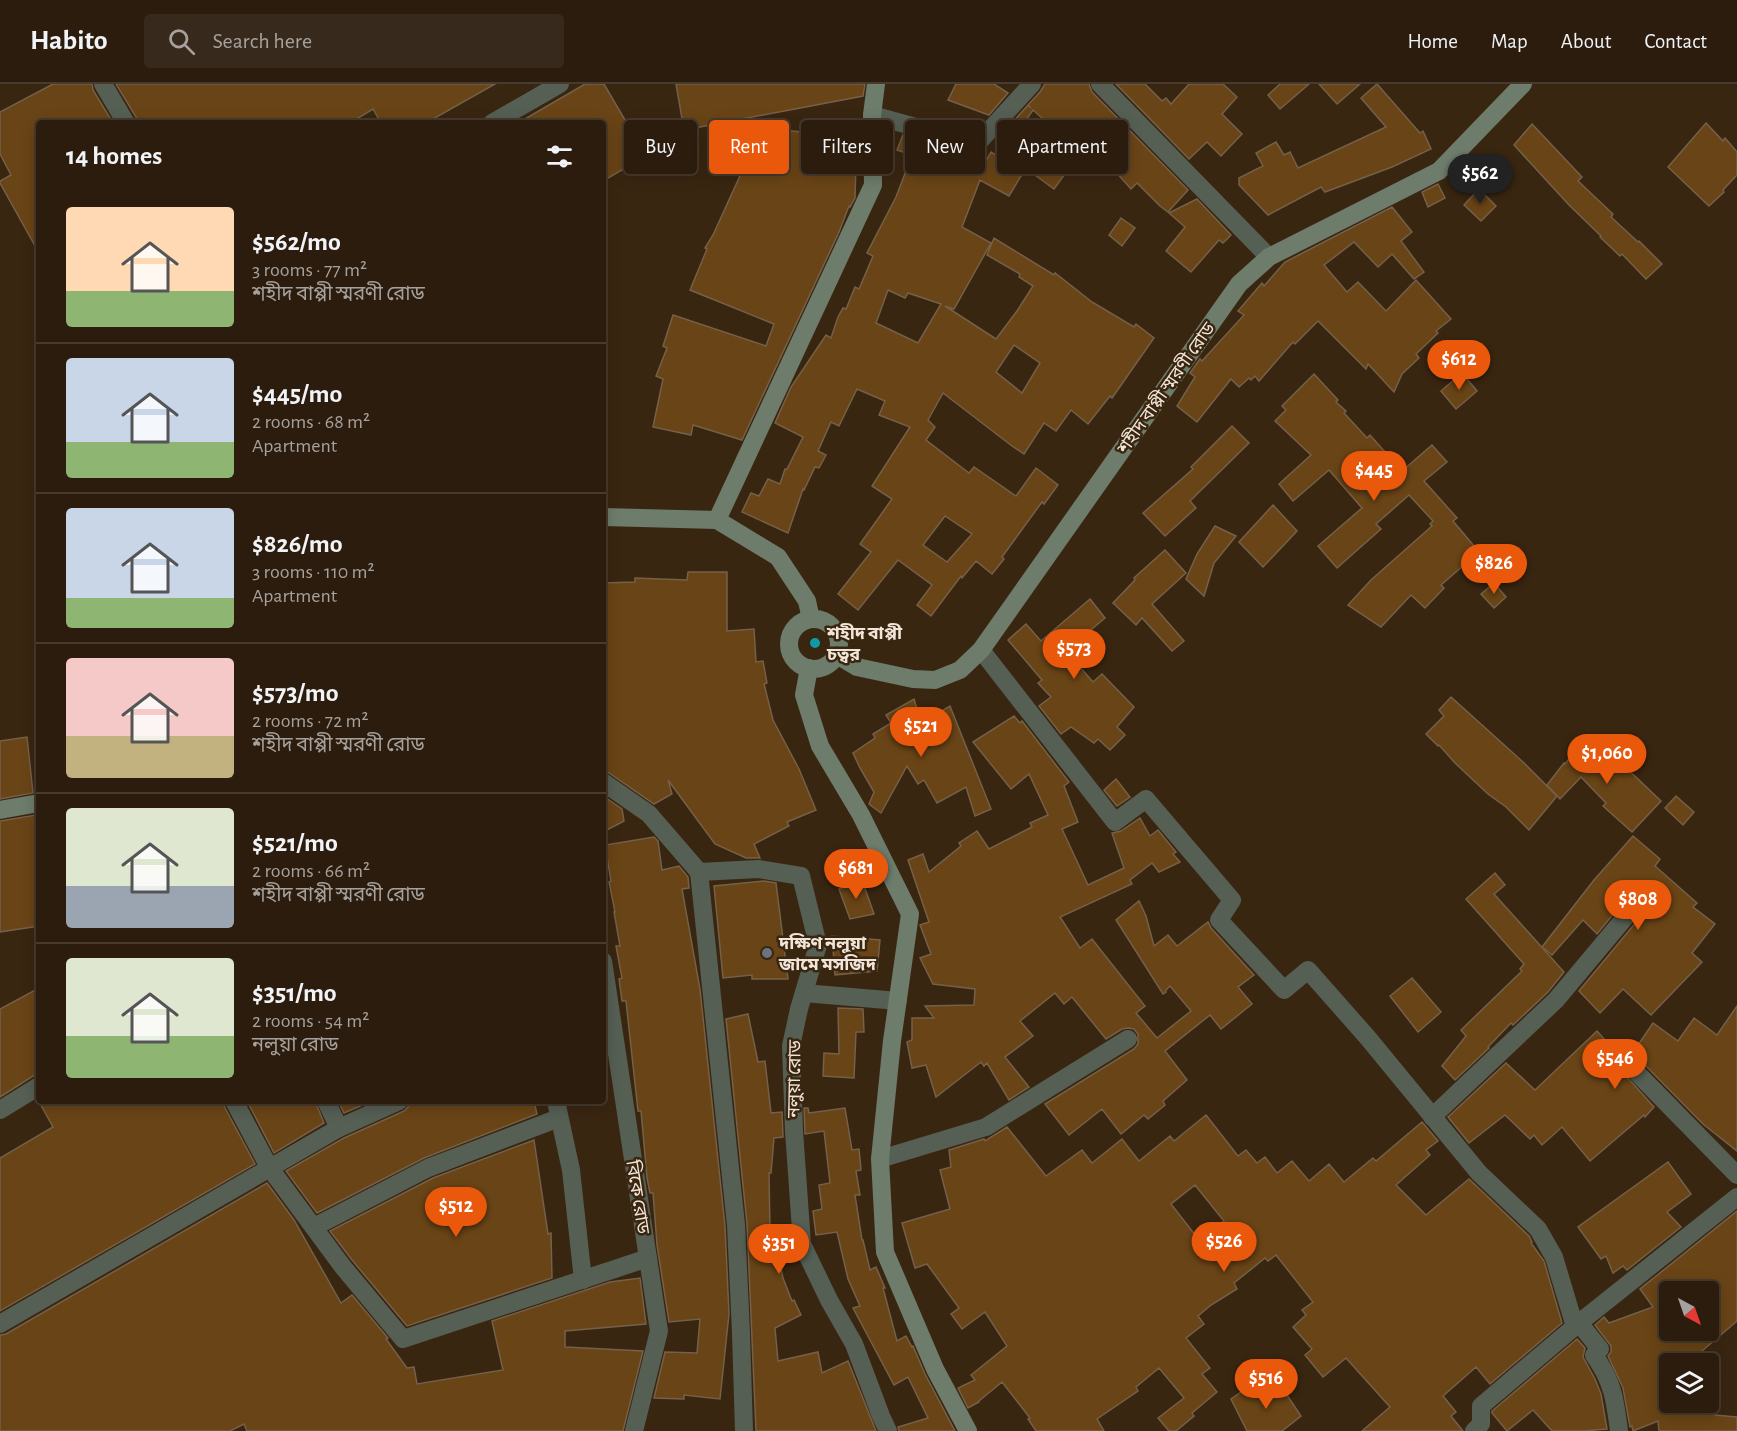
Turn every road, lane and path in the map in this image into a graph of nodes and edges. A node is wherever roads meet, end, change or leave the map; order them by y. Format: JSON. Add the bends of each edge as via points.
{"nodes":[{"id":1,"x":103,"y":84,"type":"edge"},
{"id":2,"x":560,"y":84,"type":"edge"},
{"id":3,"x":876,"y":84,"type":"edge"},
{"id":4,"x":1032,"y":84,"type":"edge"},
{"id":5,"x":1100,"y":84,"type":"edge"},
{"id":6,"x":1523,"y":84,"type":"edge"},
{"id":7,"x":872,"y":114,"type":"junction"},
{"id":8,"x":124,"y":120,"type":"edge"},
{"id":9,"x":497,"y":120,"type":"edge"},
{"id":10,"x":1269,"y":257,"type":"junction"},
{"id":11,"x":606,"y":517,"type":"edge"},
{"id":12,"x":717,"y":520,"type":"junction"},
{"id":13,"x":811,"y":619,"type":"junction"},
{"id":14,"x":981,"y":650,"type":"junction"},
{"id":15,"x":837,"y":655,"type":"junction"},
{"id":16,"x":809,"y":669,"type":"junction"},
{"id":17,"x":606,"y":784,"type":"edge"},
{"id":18,"x":36,"y":804,"type":"edge"},
{"id":19,"x":0,"y":810,"type":"edge"},
{"id":20,"x":699,"y":872,"type":"junction"},
{"id":21,"x":1628,"y":914,"type":"dead end"},
{"id":22,"x":606,"y":981,"type":"edge"},
{"id":23,"x":804,"y":993,"type":"junction"},
{"id":24,"x":898,"y":1001,"type":"junction"},
{"id":25,"x":1128,"y":1040,"type":"dead end"},
{"id":26,"x":1638,"y":1074,"type":"dead end"},
{"id":27,"x":36,"y":1088,"type":"edge"},
{"id":28,"x":236,"y":1104,"type":"edge"},
{"id":29,"x":327,"y":1104,"type":"edge"},
{"id":30,"x":392,"y":1104,"type":"edge"},
{"id":31,"x":557,"y":1109,"type":"edge"},
{"id":32,"x":0,"y":1110,"type":"edge"},
{"id":33,"x":1432,"y":1117,"type":"junction"},
{"id":34,"x":339,"y":1128,"type":"junction"},
{"id":35,"x":880,"y":1159,"type":"junction"},
{"id":36,"x":269,"y":1167,"type":"junction"},
{"id":37,"x":1737,"y":1175,"type":"edge"},
{"id":38,"x":1737,"y":1197,"type":"edge"},
{"id":39,"x":314,"y":1227,"type":"junction"},
{"id":40,"x":648,"y":1258,"type":"junction"},
{"id":41,"x":583,"y":1280,"type":"junction"},
{"id":42,"x":0,"y":1324,"type":"edge"},
{"id":43,"x":1577,"y":1325,"type":"junction"},
{"id":44,"x":634,"y":1431,"type":"edge"},
{"id":45,"x":744,"y":1431,"type":"edge"},
{"id":46,"x":888,"y":1431,"type":"edge"},
{"id":47,"x":969,"y":1431,"type":"edge"},
{"id":48,"x":1474,"y":1431,"type":"edge"},
{"id":49,"x":1619,"y":1431,"type":"edge"}],
"edges":[{"from":1,"to":8,"type":"street"},
{"from":2,"to":9,"type":"street"},
{"from":3,"to":7,"type":"street"},
{"from":4,"to":7,"type":"street","via":[[977,144]]},
{"from":5,"to":10,"type":"street"},
{"from":6,"to":10,"type":"street","name":"শহীদ বাপ্পী স্মরণী রোড","via":[[1439,171]]},
{"from":7,"to":12,"type":"street","via":[[873,185]]},
{"from":10,"to":14,"type":"street","name":"শহীদ বাপ্পী স্মরণী রোড","via":[[1239,284]]},
{"from":11,"to":12,"type":"street"},
{"from":12,"to":13,"type":"street","via":[[778,557],[807,601]]},
{"from":13,"to":15,"type":"street","via":[[832,626],[837,633]]},
{"from":13,"to":16,"type":"street","via":[[796,627],[789,643],[794,659]]},
{"from":14,"to":15,"type":"street","name":"শহীদ বাপ্পী স্মরণী রোড","via":[[960,670],[934,680],[857,667]]},
{"from":14,"to":33,"type":"street","via":[[1115,822],[1146,799],[1232,900],[1219,920],[1284,990],[1308,970]]},
{"from":15,"to":16,"type":"street","via":[[825,667]]},
{"from":16,"to":24,"type":"street","via":[[804,695],[820,746],[861,815],[910,914]]},
{"from":17,"to":20,"type":"street","via":[[649,814]]},
{"from":18,"to":19,"type":"street"},
{"from":20,"to":23,"type":"street","name":"নলুয়া রোড","via":[[758,869],[801,876],[818,945]]},
{"from":20,"to":45,"type":"street","via":[[736,1225]]},
{"from":21,"to":33,"type":"street","via":[[1556,1000]]},
{"from":22,"to":40,"type":"street","name":"বিকে রোড"},
{"from":23,"to":24,"type":"street"},
{"from":23,"to":46,"type":"street","name":"নলুয়া রোড","via":[[791,1046],[802,1244],[854,1344]]},
{"from":24,"to":35,"type":"street"},
{"from":25,"to":35,"type":"street","via":[[986,1127]]},
{"from":26,"to":37,"type":"street"},
{"from":27,"to":32,"type":"street"},
{"from":28,"to":36,"type":"street"},
{"from":29,"to":34,"type":"street"},
{"from":30,"to":34,"type":"street"},
{"from":31,"to":39,"type":"street","via":[[428,1168]]},
{"from":31,"to":41,"type":"street","via":[[571,1170]]},
{"from":33,"to":43,"type":"street","via":[[1479,1173],[1538,1229],[1554,1257]]},
{"from":34,"to":36,"type":"street"},
{"from":35,"to":47,"type":"street","via":[[885,1252],[935,1369]]},
{"from":36,"to":39,"type":"street"},
{"from":36,"to":42,"type":"street"},
{"from":38,"to":43,"type":"street"},
{"from":39,"to":41,"type":"street","via":[[404,1339]]},
{"from":40,"to":41,"type":"street"},
{"from":40,"to":44,"type":"street","name":"বিকে রোড","via":[[659,1331]]},
{"from":43,"to":48,"type":"street","via":[[1481,1406],[1481,1424]]},
{"from":43,"to":49,"type":"street","via":[[1600,1349],[1594,1355],[1611,1384]]}]}
